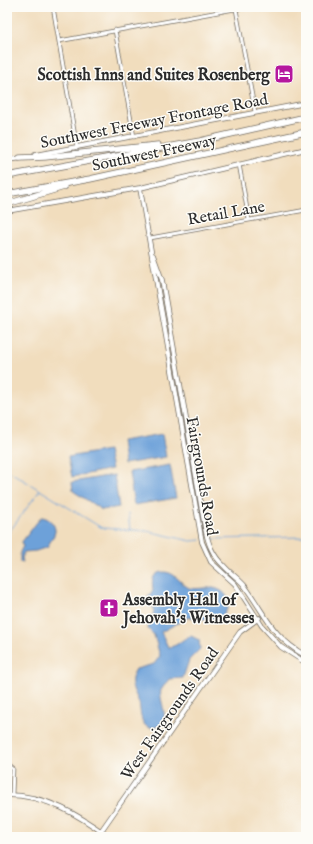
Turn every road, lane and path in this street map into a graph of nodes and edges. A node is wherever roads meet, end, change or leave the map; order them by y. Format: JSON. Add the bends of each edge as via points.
{"nodes":[{"id":1,"x":53,"y":7,"type":"edge"},
{"id":2,"x":246,"y":7,"type":"edge"},
{"id":3,"x":236,"y":9,"type":"junction"},
{"id":4,"x":115,"y":30,"type":"junction"},
{"id":5,"x":59,"y":41,"type":"junction"},
{"id":6,"x":306,"y":103,"type":"edge"},
{"id":7,"x":255,"y":112,"type":"junction"},
{"id":8,"x":306,"y":117,"type":"edge"},
{"id":9,"x":306,"y":132,"type":"edge"},
{"id":10,"x":134,"y":137,"type":"junction"},
{"id":11,"x":200,"y":141,"type":"junction"},
{"id":12,"x":77,"y":148,"type":"junction"},
{"id":13,"x":306,"y":149,"type":"edge"},
{"id":14,"x":20,"y":158,"type":"junction"},
{"id":15,"x":7,"y":160,"type":"edge"},
{"id":16,"x":239,"y":164,"type":"junction"},
{"id":17,"x":7,"y":176,"type":"edge"},
{"id":18,"x":90,"y":179,"type":"junction"},
{"id":19,"x":140,"y":188,"type":"junction"},
{"id":20,"x":7,"y":194,"type":"edge"},
{"id":21,"x":7,"y":204,"type":"edge"},
{"id":22,"x":306,"y":210,"type":"edge"},
{"id":23,"x":7,"y":211,"type":"edge"},
{"id":24,"x":249,"y":220,"type":"junction"},
{"id":25,"x":150,"y":238,"type":"junction"},
{"id":26,"x":153,"y":254,"type":"junction"},
{"id":27,"x":262,"y":615,"type":"junction"},
{"id":28,"x":257,"y":619,"type":"junction"},
{"id":29,"x":306,"y":656,"type":"edge"},
{"id":30,"x":306,"y":663,"type":"edge"},
{"id":31,"x":7,"y":764,"type":"edge"},
{"id":32,"x":9,"y":795,"type":"edge"},
{"id":33,"x":101,"y":831,"type":"junction"},
{"id":34,"x":109,"y":837,"type":"edge"}],
"edges":[{"from":1,"to":5,"type":"street"},
{"from":2,"to":3,"type":"street"},
{"from":3,"to":4,"type":"street"},
{"from":3,"to":7,"type":"street"},
{"from":4,"to":5,"type":"street"},
{"from":4,"to":10,"type":"street"},
{"from":5,"to":12,"type":"street"},
{"from":6,"to":7,"type":"street","name":"Southwest Freeway Frontage Road"},
{"from":7,"to":10,"type":"street","name":"Southwest Freeway Frontage Road"},
{"from":8,"to":11,"type":"highway","name":"Southwest Freeway"},
{"from":9,"to":18,"type":"highway","name":"Southwest Freeway"},
{"from":10,"to":12,"type":"street","name":"Southwest Freeway Frontage Road"},
{"from":11,"to":14,"type":"highway"},
{"from":11,"to":17,"type":"highway","name":"Southwest Freeway"},
{"from":12,"to":14,"type":"street","name":"Southwest Freeway Frontage Road"},
{"from":13,"to":16,"type":"street"},
{"from":14,"to":15,"type":"street","name":"Southwest Freeway Frontage Road"},
{"from":16,"to":19,"type":"street"},
{"from":16,"to":24,"type":"street"},
{"from":18,"to":20,"type":"highway","name":"Southwest Freeway"},
{"from":18,"to":21,"type":"highway"},
{"from":19,"to":23,"type":"street"},
{"from":19,"to":25,"type":"street","name":"Fairgrounds Road"},
{"from":22,"to":24,"type":"street","name":"Retail Lane"},
{"from":24,"to":25,"type":"street","name":"Retail Lane"},
{"from":25,"to":26,"type":"street","name":"Fairgrounds Road"},
{"from":26,"to":27,"type":"street","name":"Fairgrounds Road","via":[[162,280],[205,528],[212,550],[223,566],[240,580]]},
{"from":26,"to":28,"type":"street","name":"Fairgrounds Road","via":[[152,263],[199,529],[211,562],[235,584]]},
{"from":27,"to":28,"type":"street","name":"West Fairgrounds Road"},
{"from":27,"to":29,"type":"street","name":"Fairgrounds Road","via":[[283,640]]},
{"from":28,"to":30,"type":"street","name":"Fairgrounds Road","via":[[280,647]]},
{"from":28,"to":33,"type":"street","name":"West Fairgrounds Road","via":[[240,632]]},
{"from":31,"to":32,"type":"street","via":[[13,769]]},
{"from":32,"to":33,"type":"street","via":[[37,798],[52,803]]},
{"from":33,"to":34,"type":"street"}]}
